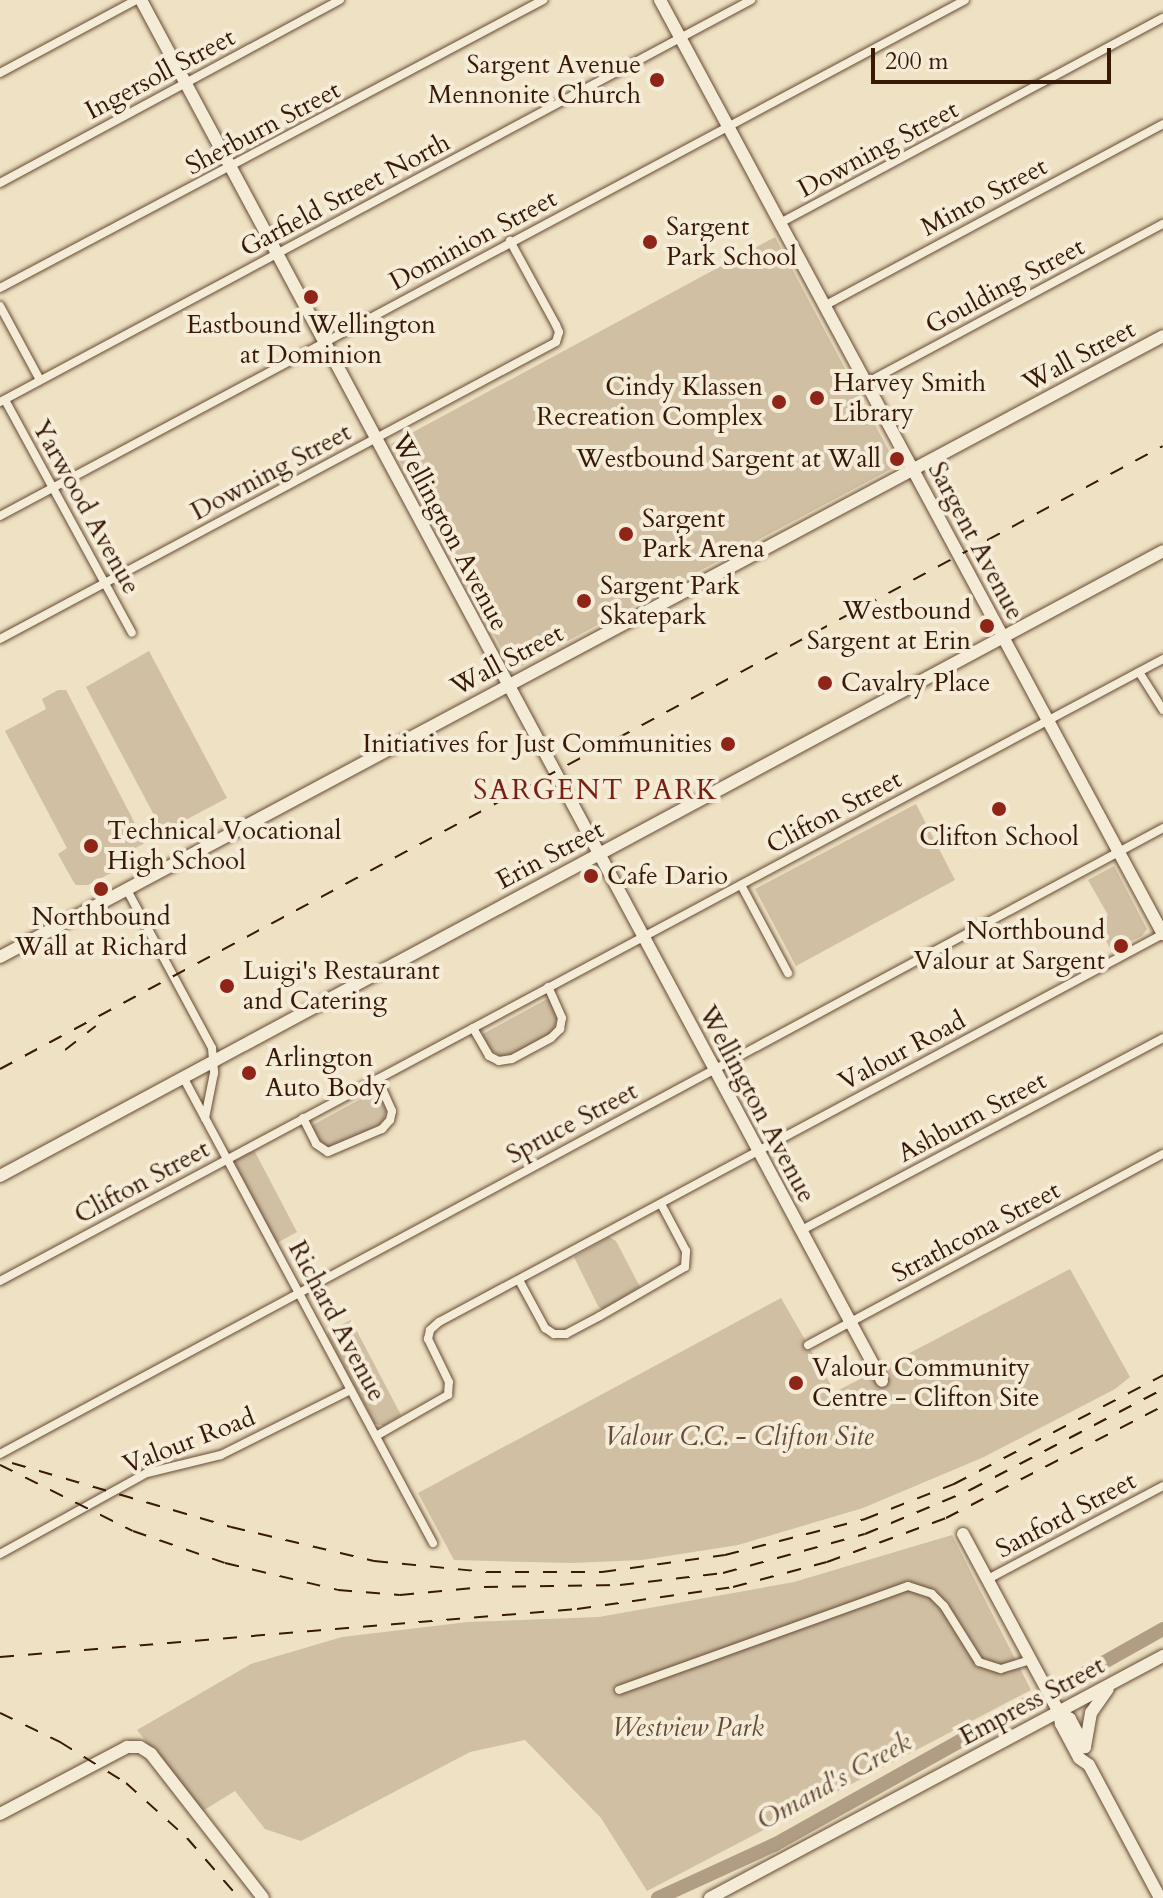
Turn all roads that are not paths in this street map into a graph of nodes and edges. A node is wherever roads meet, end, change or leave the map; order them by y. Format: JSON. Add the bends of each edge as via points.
{"nodes":[{"id":1,"x":138,"y":0,"type":"edge"},
{"id":2,"x":340,"y":0,"type":"edge"},
{"id":3,"x":543,"y":0,"type":"edge"},
{"id":4,"x":660,"y":0,"type":"edge"},
{"id":5,"x":751,"y":0,"type":"edge"},
{"id":6,"x":965,"y":0,"type":"edge"},
{"id":7,"x":1163,"y":18,"type":"edge"},
{"id":8,"x":681,"y":37,"type":"junction"},
{"id":9,"x":0,"y":73,"type":"edge"},
{"id":10,"x":183,"y":84,"type":"junction"},
{"id":11,"x":1163,"y":124,"type":"edge"},
{"id":12,"x":728,"y":126,"type":"junction"},
{"id":13,"x":229,"y":169,"type":"junction"},
{"id":14,"x":0,"y":183,"type":"edge"},
{"id":15,"x":780,"y":223,"type":"junction"},
{"id":16,"x":1163,"y":224,"type":"edge"},
{"id":17,"x":510,"y":241,"type":"junction"},
{"id":18,"x":275,"y":254,"type":"junction"},
{"id":19,"x":0,"y":288,"type":"edge"},
{"id":20,"x":0,"y":306,"type":"edge"},
{"id":21,"x":824,"y":306,"type":"junction"},
{"id":22,"x":1163,"y":336,"type":"edge"},
{"id":23,"x":323,"y":344,"type":"junction"},
{"id":24,"x":40,"y":380,"type":"junction"},
{"id":25,"x":866,"y":383,"type":"junction"},
{"id":26,"x":2,"y":401,"type":"edge"},
{"id":27,"x":375,"y":439,"type":"junction"},
{"id":28,"x":913,"y":470,"type":"junction"},
{"id":29,"x":52,"y":488,"type":"junction"},
{"id":30,"x":0,"y":516,"type":"edge"},
{"id":31,"x":1163,"y":551,"type":"edge"},
{"id":32,"x":104,"y":583,"type":"junction"},
{"id":33,"x":132,"y":633,"type":"dead end"},
{"id":34,"x":1003,"y":637,"type":"junction"},
{"id":35,"x":0,"y":639,"type":"edge"},
{"id":36,"x":1163,"y":659,"type":"edge"},
{"id":37,"x":1139,"y":672,"type":"junction"},
{"id":38,"x":508,"y":685,"type":"junction"},
{"id":39,"x":1163,"y":710,"type":"edge"},
{"id":40,"x":1048,"y":720,"type":"junction"},
{"id":41,"x":1163,"y":828,"type":"edge"},
{"id":42,"x":1119,"y":852,"type":"junction"},
{"id":43,"x":598,"y":855,"type":"junction"},
{"id":44,"x":741,"y":885,"type":"junction"},
{"id":45,"x":127,"y":890,"type":"junction"},
{"id":46,"x":1163,"y":934,"type":"edge"},
{"id":47,"x":641,"y":936,"type":"junction"},
{"id":48,"x":0,"y":957,"type":"edge"},
{"id":49,"x":788,"y":973,"type":"dead end"},
{"id":50,"x":548,"y":987,"type":"junction"},
{"id":51,"x":473,"y":1028,"type":"junction"},
{"id":52,"x":1163,"y":1038,"type":"edge"},
{"id":53,"x":214,"y":1061,"type":"junction"},
{"id":54,"x":713,"y":1070,"type":"junction"},
{"id":55,"x":183,"y":1077,"type":"junction"},
{"id":56,"x":378,"y":1079,"type":"junction"},
{"id":57,"x":205,"y":1118,"type":"junction"},
{"id":58,"x":303,"y":1118,"type":"junction"},
{"id":59,"x":758,"y":1152,"type":"junction"},
{"id":60,"x":1163,"y":1154,"type":"edge"},
{"id":61,"x":227,"y":1159,"type":"junction"},
{"id":62,"x":0,"y":1176,"type":"edge"},
{"id":63,"x":661,"y":1204,"type":"junction"},
{"id":64,"x":800,"y":1231,"type":"junction"},
{"id":65,"x":519,"y":1280,"type":"junction"},
{"id":66,"x":0,"y":1281,"type":"edge"},
{"id":67,"x":298,"y":1291,"type":"junction"},
{"id":68,"x":849,"y":1322,"type":"junction"},
{"id":69,"x":808,"y":1345,"type":"dead end"},
{"id":70,"x":882,"y":1381,"type":"dead end"},
{"id":71,"x":351,"y":1390,"type":"junction"},
{"id":72,"x":376,"y":1436,"type":"junction"},
{"id":73,"x":0,"y":1454,"type":"edge"},
{"id":74,"x":1163,"y":1486,"type":"edge"},
{"id":75,"x":963,"y":1534,"type":"dead end"},
{"id":76,"x":433,"y":1543,"type":"dead end"},
{"id":77,"x":0,"y":1554,"type":"edge"},
{"id":78,"x":988,"y":1579,"type":"junction"},
{"id":79,"x":1163,"y":1656,"type":"edge"},
{"id":80,"x":1031,"y":1660,"type":"junction"},
{"id":81,"x":1123,"y":1678,"type":"junction"},
{"id":82,"x":619,"y":1690,"type":"dead end"},
{"id":83,"x":1059,"y":1712,"type":"junction"},
{"id":84,"x":1085,"y":1747,"type":"junction"},
{"id":85,"x":1089,"y":1765,"type":"junction"},
{"id":86,"x":0,"y":1814,"type":"edge"},
{"id":87,"x":263,"y":1898,"type":"edge"},
{"id":88,"x":710,"y":1898,"type":"edge"},
{"id":89,"x":1160,"y":1898,"type":"edge"}],
"edges":[{"from":1,"to":9,"type":"street"},
{"from":1,"to":10,"type":"main road","name":"Wellington Avenue"},
{"from":2,"to":10,"type":"street","name":"Ingersoll Street"},
{"from":3,"to":13,"type":"street","name":"Sherburn Street"},
{"from":4,"to":8,"type":"main road","name":"Sargent Avenue"},
{"from":5,"to":8,"type":"street","name":"Garfield Street North"},
{"from":6,"to":12,"type":"street","name":"Dominion Street"},
{"from":7,"to":15,"type":"street","name":"Downing Street"},
{"from":8,"to":12,"type":"main road","name":"Sargent Avenue"},
{"from":8,"to":18,"type":"street","name":"Garfield Street North"},
{"from":10,"to":13,"type":"main road","name":"Wellington Avenue"},
{"from":10,"to":14,"type":"street","name":"Ingersoll Street"},
{"from":11,"to":21,"type":"street","name":"Minto Street"},
{"from":12,"to":15,"type":"main road","name":"Sargent Avenue"},
{"from":12,"to":17,"type":"street","name":"Dominion Street"},
{"from":13,"to":18,"type":"main road","name":"Wellington Avenue"},
{"from":13,"to":19,"type":"street","name":"Sherburn Street"},
{"from":15,"to":21,"type":"main road","name":"Sargent Avenue"},
{"from":16,"to":25,"type":"street","name":"Goulding Street"},
{"from":17,"to":23,"type":"street","name":"Dominion Street"},
{"from":17,"to":27,"type":"street","name":"Downing Street","via":[[559,338]]},
{"from":18,"to":23,"type":"main road","name":"Wellington Avenue"},
{"from":18,"to":24,"type":"street","name":"Garfield Street North"},
{"from":20,"to":24,"type":"street","name":"Yarwood Avenue"},
{"from":21,"to":25,"type":"main road","name":"Sargent Avenue"},
{"from":22,"to":28,"type":"main road","name":"Wall Street"},
{"from":23,"to":27,"type":"main road","name":"Wellington Avenue"},
{"from":23,"to":29,"type":"street","name":"Dominion Street"},
{"from":24,"to":26,"type":"street","name":"Garfield Street North"},
{"from":25,"to":28,"type":"main road","name":"Sargent Avenue"},
{"from":26,"to":29,"type":"street","name":"Yarwood Avenue"},
{"from":27,"to":32,"type":"street","name":"Downing Street"},
{"from":27,"to":38,"type":"main road","name":"Wellington Avenue"},
{"from":28,"to":34,"type":"main road","name":"Sargent Avenue"},
{"from":28,"to":38,"type":"main road","name":"Wall Street"},
{"from":29,"to":30,"type":"street","name":"Dominion Street"},
{"from":29,"to":32,"type":"street","name":"Yarwood Avenue"},
{"from":31,"to":34,"type":"main road","name":"Erin Street"},
{"from":32,"to":33,"type":"street","name":"Yarwood Avenue"},
{"from":32,"to":35,"type":"street","name":"Downing Street"},
{"from":34,"to":40,"type":"main road","name":"Sargent Avenue"},
{"from":34,"to":43,"type":"main road","name":"Erin Street"},
{"from":36,"to":37,"type":"street","name":"Clifton Street"},
{"from":37,"to":39,"type":"street"},
{"from":37,"to":40,"type":"street","name":"Clifton Street"},
{"from":38,"to":43,"type":"main road","name":"Wellington Avenue"},
{"from":38,"to":45,"type":"main road","name":"Wall Street"},
{"from":40,"to":42,"type":"main road","name":"Sargent Avenue"},
{"from":40,"to":44,"type":"street","name":"Clifton Street"},
{"from":41,"to":42,"type":"street","name":"Spruce Street"},
{"from":42,"to":46,"type":"main road","name":"Sargent Avenue"},
{"from":42,"to":54,"type":"street","name":"Spruce Street"},
{"from":43,"to":47,"type":"main road","name":"Wellington Avenue"},
{"from":43,"to":53,"type":"main road","name":"Erin Street"},
{"from":44,"to":47,"type":"street","name":"Clifton Street"},
{"from":44,"to":49,"type":"street"},
{"from":45,"to":48,"type":"main road","name":"Wall Street"},
{"from":45,"to":53,"type":"street","via":[[212,1048]]},
{"from":46,"to":59,"type":"street","name":"Valour Road"},
{"from":47,"to":50,"type":"street","name":"Clifton Street"},
{"from":47,"to":54,"type":"main road","name":"Wellington Avenue"},
{"from":50,"to":51,"type":"street","name":"Clifton Street"},
{"from":50,"to":51,"type":"street","via":[[562,1018],[551,1038],[499,1061],[486,1053]]},
{"from":51,"to":56,"type":"street","name":"Clifton Street"},
{"from":52,"to":64,"type":"street","name":"Ashburn Street"},
{"from":53,"to":55,"type":"main road","name":"Erin Street"},
{"from":53,"to":57,"type":"street"},
{"from":54,"to":59,"type":"main road","name":"Wellington Avenue"},
{"from":54,"to":67,"type":"street","name":"Spruce Street"},
{"from":55,"to":57,"type":"street","name":"Richard Avenue"},
{"from":55,"to":62,"type":"main road","name":"Erin Street"},
{"from":56,"to":58,"type":"street","name":"Clifton Street"},
{"from":56,"to":58,"type":"street","via":[[392,1111],[382,1129],[328,1152],[316,1144]]},
{"from":57,"to":61,"type":"street","name":"Richard Avenue"},
{"from":58,"to":61,"type":"street","name":"Clifton Street"},
{"from":59,"to":63,"type":"street","name":"Valour Road"},
{"from":59,"to":64,"type":"main road","name":"Wellington Avenue"},
{"from":60,"to":68,"type":"street","name":"Strathcona Street"},
{"from":61,"to":66,"type":"street","name":"Clifton Street"},
{"from":61,"to":67,"type":"street","name":"Richard Avenue"},
{"from":63,"to":65,"type":"street","name":"Valour Road"},
{"from":63,"to":65,"type":"street","via":[[686,1251],[685,1267],[600,1316],[566,1334],[554,1334],[545,1328]]},
{"from":64,"to":68,"type":"main road","name":"Wellington Avenue"},
{"from":65,"to":72,"type":"street","name":"Valour Road","via":[[434,1326],[428,1339],[449,1382],[448,1395]]},
{"from":67,"to":71,"type":"street","name":"Richard Avenue"},
{"from":67,"to":73,"type":"street","name":"Spruce Street"},
{"from":68,"to":69,"type":"street","name":"Strathcona Street"},
{"from":68,"to":70,"type":"main road","name":"Wellington Avenue"},
{"from":71,"to":72,"type":"street","name":"Richard Avenue"},
{"from":71,"to":77,"type":"street","name":"Valour Road","via":[[234,1450],[147,1473]]},
{"from":72,"to":76,"type":"street","name":"Richard Avenue"},
{"from":74,"to":78,"type":"street","name":"Sanford Street"},
{"from":75,"to":78,"type":"main road"},
{"from":78,"to":80,"type":"main road"},
{"from":79,"to":81,"type":"main road","name":"Empress Street"},
{"from":80,"to":82,"type":"street","via":[[1009,1669],[986,1666],[938,1600],[908,1586]]},
{"from":80,"to":83,"type":"main road"},
{"from":81,"to":83,"type":"main road","name":"Empress Street"},
{"from":81,"to":84,"type":"main road","via":[[1096,1703]]},
{"from":83,"to":84,"type":"main road","via":[[1070,1719]]},
{"from":83,"to":85,"type":"main road","via":[[1079,1758]]},
{"from":83,"to":88,"type":"main road","name":"Empress Street"},
{"from":84,"to":85,"type":"main road"},
{"from":85,"to":89,"type":"main road"},
{"from":86,"to":87,"type":"main road","via":[[127,1747],[140,1747],[151,1754]]}]}
